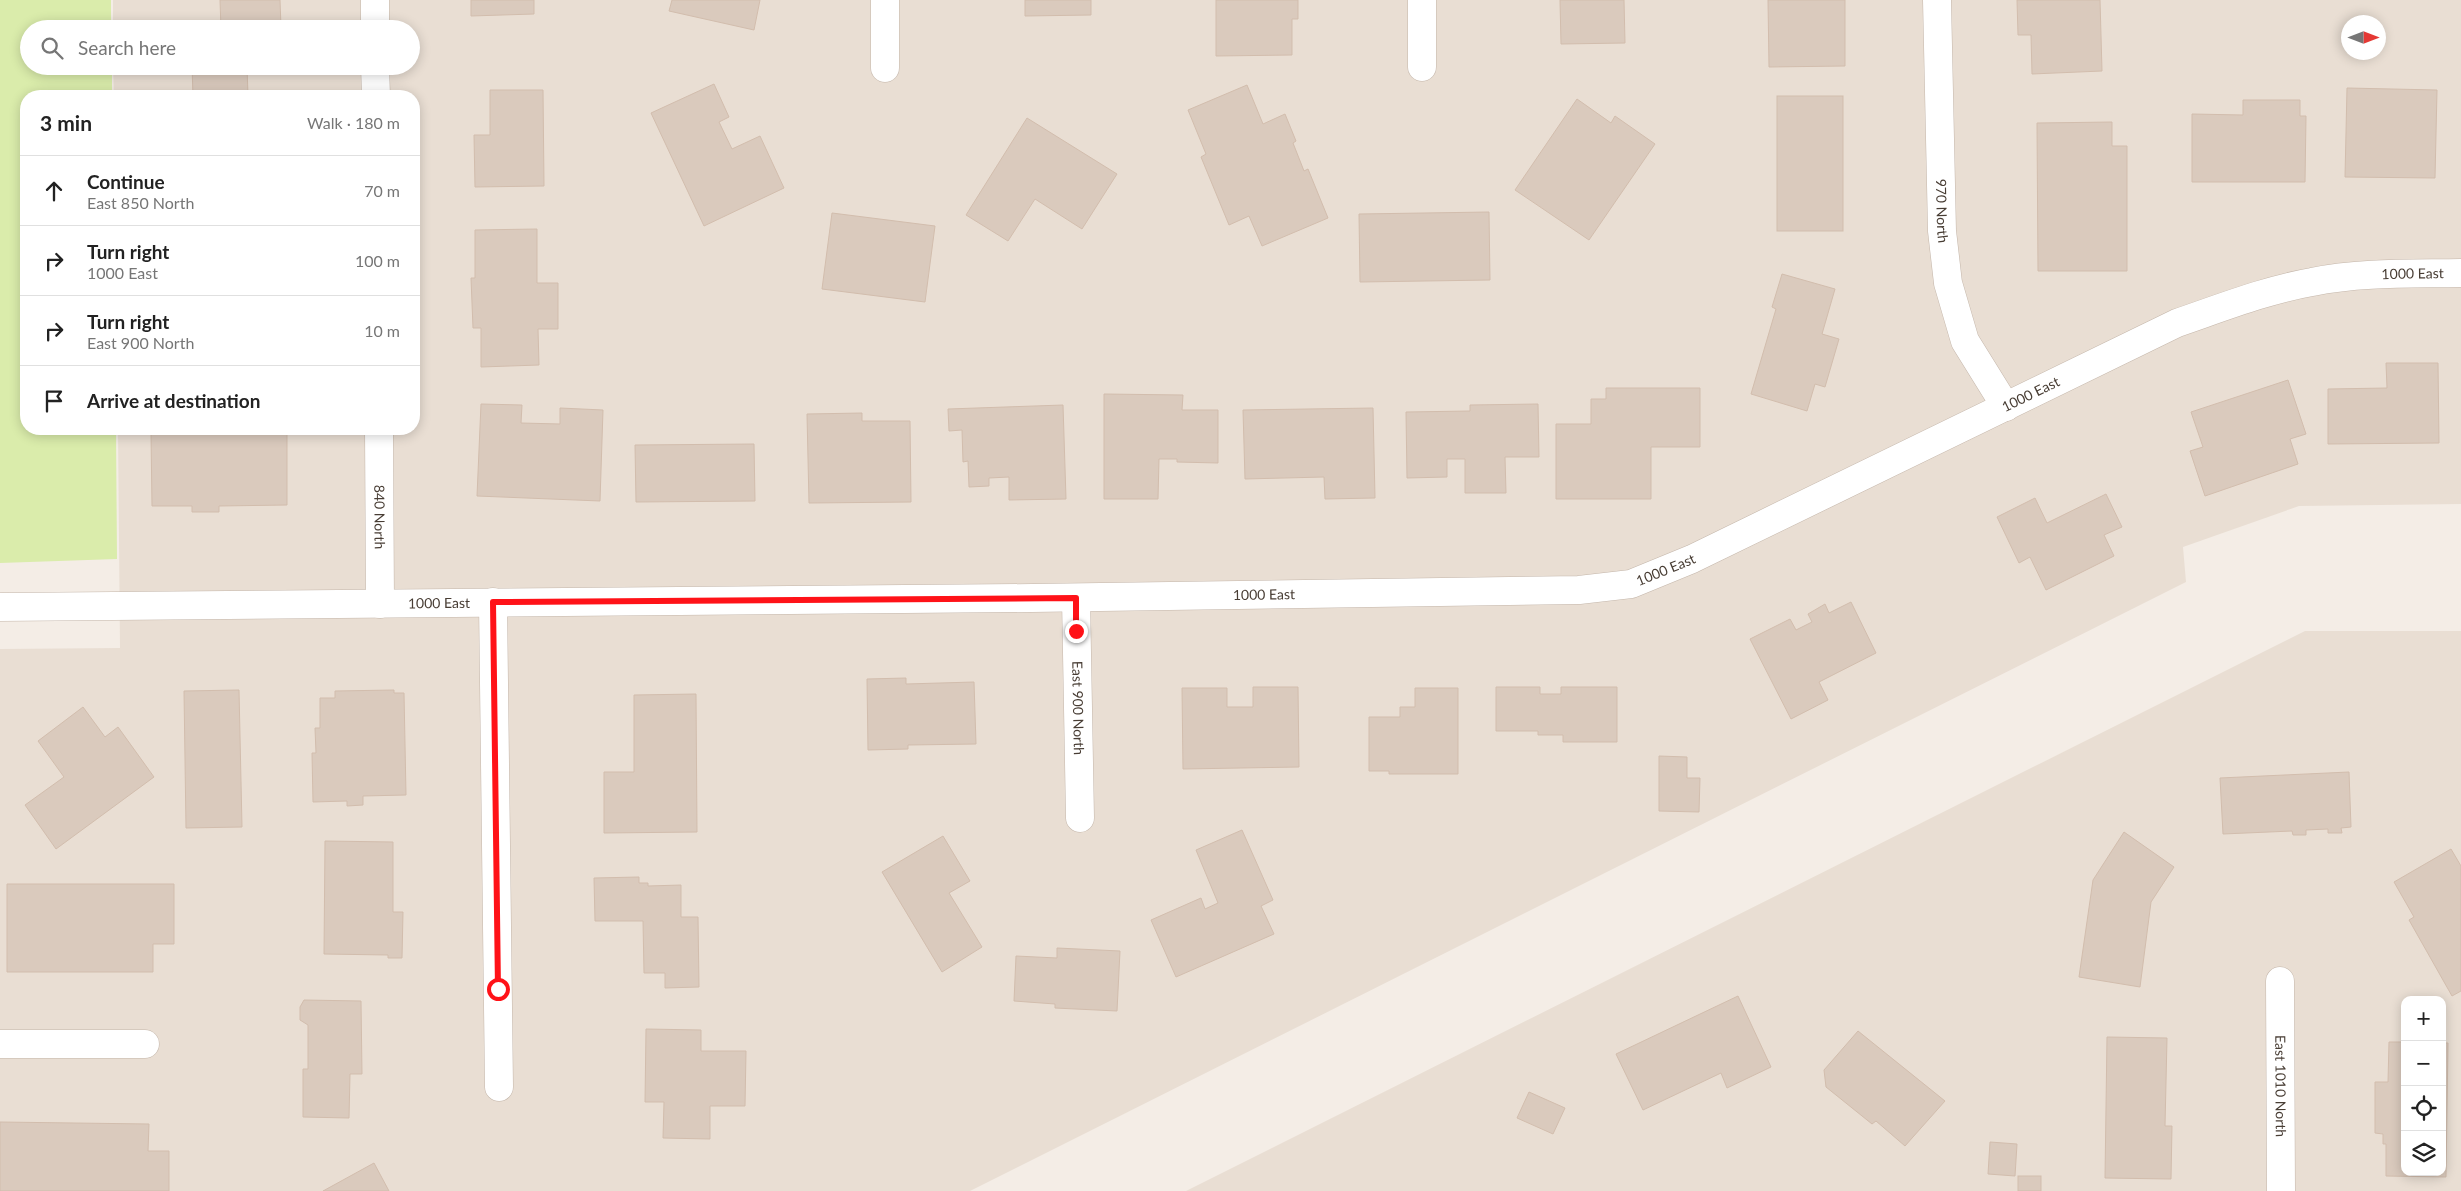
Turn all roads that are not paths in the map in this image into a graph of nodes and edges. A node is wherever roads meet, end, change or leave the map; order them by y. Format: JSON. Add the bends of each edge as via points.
{"nodes":[{"id":1,"x":375,"y":0,"type":"edge"},
{"id":2,"x":885,"y":0,"type":"edge"},
{"id":3,"x":1422,"y":0,"type":"edge"},
{"id":4,"x":1937,"y":0,"type":"edge"},
{"id":5,"x":375,"y":20,"type":"edge"},
{"id":6,"x":1422,"y":67,"type":"dead end"},
{"id":7,"x":885,"y":68,"type":"dead end"},
{"id":8,"x":375,"y":75,"type":"edge"},
{"id":9,"x":376,"y":90,"type":"edge"},
{"id":10,"x":2461,"y":273,"type":"edge"},
{"id":11,"x":2006,"y":407,"type":"junction"},
{"id":12,"x":379,"y":435,"type":"edge"},
{"id":13,"x":1076,"y":598,"type":"junction"},
{"id":14,"x":493,"y":602,"type":"junction"},
{"id":15,"x":380,"y":604,"type":"junction"},
{"id":16,"x":0,"y":607,"type":"edge"},
{"id":17,"x":1080,"y":818,"type":"dead end"},
{"id":18,"x":2280,"y":981,"type":"dead end"},
{"id":19,"x":0,"y":1044,"type":"edge"},
{"id":20,"x":145,"y":1044,"type":"dead end"},
{"id":21,"x":499,"y":1087,"type":"dead end"},
{"id":22,"x":2281,"y":1191,"type":"edge"}],
"edges":[{"from":1,"to":5,"type":"street"},
{"from":2,"to":7,"type":"street"},
{"from":3,"to":6,"type":"street"},
{"from":4,"to":11,"type":"street","name":"970 North","via":[[1942,231],[1948,283],[1965,341]]},
{"from":8,"to":9,"type":"street"},
{"from":10,"to":11,"type":"street","name":"1000 East","via":[[2367,276],[2312,282],[2246,299],[2177,323]]},
{"from":11,"to":13,"type":"street","name":"1000 East","via":[[1700,555],[1631,584],[1570,590]]},
{"from":12,"to":15,"type":"street","name":"840 North"},
{"from":13,"to":14,"type":"street","name":"1000 East"},
{"from":13,"to":17,"type":"street","name":"East 900 North"},
{"from":14,"to":15,"type":"street","name":"1000 East"},
{"from":14,"to":21,"type":"street"},
{"from":15,"to":16,"type":"street","name":"1000 East"},
{"from":18,"to":22,"type":"street","name":"East 1010 North"},
{"from":19,"to":20,"type":"street"}]}
